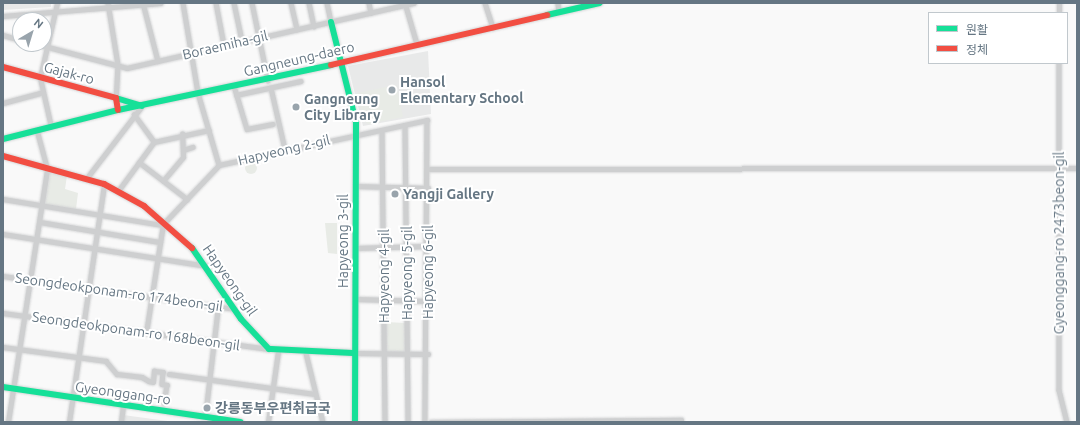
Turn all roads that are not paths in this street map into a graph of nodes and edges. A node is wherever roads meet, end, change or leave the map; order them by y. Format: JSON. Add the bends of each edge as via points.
{"nodes":[{"id":1,"x":57,"y":3,"type":"edge"},
{"id":2,"x":160,"y":3,"type":"edge"},
{"id":3,"x":183,"y":3,"type":"edge"},
{"id":4,"x":216,"y":3,"type":"edge"},
{"id":5,"x":234,"y":3,"type":"edge"},
{"id":6,"x":252,"y":3,"type":"edge"},
{"id":7,"x":291,"y":3,"type":"edge"},
{"id":8,"x":309,"y":3,"type":"edge"},
{"id":9,"x":327,"y":3,"type":"edge"},
{"id":10,"x":369,"y":3,"type":"edge"},
{"id":11,"x":414,"y":3,"type":"edge"},
{"id":12,"x":486,"y":3,"type":"edge"},
{"id":13,"x":558,"y":3,"type":"edge"},
{"id":14,"x":600,"y":3,"type":"edge"},
{"id":15,"x":405,"y":4,"type":"edge"},
{"id":16,"x":143,"y":5,"type":"edge"},
{"id":17,"x":109,"y":6,"type":"edge"},
{"id":18,"x":57,"y":11,"type":"junction"},
{"id":19,"x":559,"y":12,"type":"junction"},
{"id":20,"x":371,"y":13,"type":"junction"},
{"id":21,"x":3,"y":16,"type":"edge"},
{"id":22,"x":331,"y":22,"type":"junction"},
{"id":23,"x":314,"y":26,"type":"junction"},
{"id":24,"x":493,"y":28,"type":"junction"},
{"id":25,"x":297,"y":29,"type":"junction"},
{"id":26,"x":52,"y":34,"type":"edge"},
{"id":27,"x":258,"y":38,"type":"junction"},
{"id":28,"x":242,"y":42,"type":"junction"},
{"id":29,"x":417,"y":44,"type":"junction"},
{"id":30,"x":224,"y":45,"type":"junction"},
{"id":31,"x":52,"y":48,"type":"edge"},
{"id":32,"x":48,"y":52,"type":"edge"},
{"id":33,"x":193,"y":53,"type":"junction"},
{"id":34,"x":158,"y":60,"type":"junction"},
{"id":35,"x":342,"y":62,"type":"junction"},
{"id":36,"x":1059,"y":64,"type":"edge"},
{"id":37,"x":118,"y":65,"type":"junction"},
{"id":38,"x":3,"y":66,"type":"edge"},
{"id":39,"x":40,"y":78,"type":"junction"},
{"id":40,"x":268,"y":80,"type":"junction"},
{"id":41,"x":301,"y":81,"type":"dead end"},
{"id":42,"x":234,"y":86,"type":"junction"},
{"id":43,"x":271,"y":88,"type":"junction"},
{"id":44,"x":40,"y":93,"type":"junction"},
{"id":45,"x":198,"y":93,"type":"junction"},
{"id":46,"x":236,"y":94,"type":"junction"},
{"id":47,"x":116,"y":98,"type":"junction"},
{"id":48,"x":3,"y":103,"type":"edge"},
{"id":49,"x":142,"y":106,"type":"junction"},
{"id":50,"x":118,"y":110,"type":"junction"},
{"id":51,"x":134,"y":114,"type":"junction"},
{"id":52,"x":427,"y":120,"type":"joint"},
{"id":53,"x":273,"y":124,"type":"dead end"},
{"id":54,"x":405,"y":125,"type":"junction"},
{"id":55,"x":51,"y":127,"type":"junction"},
{"id":56,"x":209,"y":130,"type":"junction"},
{"id":57,"x":382,"y":131,"type":"junction"},
{"id":58,"x":37,"y":132,"type":"junction"},
{"id":59,"x":182,"y":134,"type":"junction"},
{"id":60,"x":355,"y":134,"type":"junction"},
{"id":61,"x":3,"y":139,"type":"edge"},
{"id":62,"x":154,"y":142,"type":"junction"},
{"id":63,"x":193,"y":147,"type":"dead end"},
{"id":64,"x":183,"y":150,"type":"junction"},
{"id":65,"x":285,"y":150,"type":"junction"},
{"id":66,"x":3,"y":156,"type":"edge"},
{"id":67,"x":139,"y":162,"type":"junction"},
{"id":68,"x":219,"y":165,"type":"junction"},
{"id":69,"x":1058,"y":168,"type":"junction"},
{"id":70,"x":1077,"y":168,"type":"edge"},
{"id":71,"x":47,"y":169,"type":"junction"},
{"id":72,"x":430,"y":169,"type":"dead end"},
{"id":73,"x":86,"y":179,"type":"junction"},
{"id":74,"x":163,"y":181,"type":"junction"},
{"id":75,"x":104,"y":184,"type":"junction"},
{"id":76,"x":355,"y":186,"type":"junction"},
{"id":77,"x":383,"y":188,"type":"junction"},
{"id":78,"x":406,"y":188,"type":"junction"},
{"id":79,"x":428,"y":188,"type":"junction"},
{"id":80,"x":118,"y":191,"type":"junction"},
{"id":81,"x":3,"y":199,"type":"edge"},
{"id":82,"x":187,"y":199,"type":"junction"},
{"id":83,"x":42,"y":206,"type":"junction"},
{"id":84,"x":102,"y":215,"type":"junction"},
{"id":85,"x":40,"y":222,"type":"junction"},
{"id":86,"x":166,"y":224,"type":"junction"},
{"id":87,"x":98,"y":233,"type":"junction"},
{"id":88,"x":3,"y":234,"type":"edge"},
{"id":89,"x":38,"y":239,"type":"junction"},
{"id":90,"x":160,"y":242,"type":"junction"},
{"id":91,"x":428,"y":246,"type":"junction"},
{"id":92,"x":384,"y":247,"type":"junction"},
{"id":93,"x":406,"y":247,"type":"junction"},
{"id":94,"x":94,"y":248,"type":"junction"},
{"id":95,"x":355,"y":248,"type":"junction"},
{"id":96,"x":158,"y":258,"type":"junction"},
{"id":97,"x":207,"y":266,"type":"junction"},
{"id":98,"x":3,"y":276,"type":"edge"},
{"id":99,"x":29,"y":280,"type":"junction"},
{"id":100,"x":91,"y":288,"type":"junction"},
{"id":101,"x":152,"y":297,"type":"junction"},
{"id":102,"x":384,"y":299,"type":"junction"},
{"id":103,"x":355,"y":300,"type":"junction"},
{"id":104,"x":407,"y":300,"type":"junction"},
{"id":105,"x":428,"y":301,"type":"junction"},
{"id":106,"x":218,"y":306,"type":"junction"},
{"id":107,"x":234,"y":309,"type":"junction"},
{"id":108,"x":3,"y":313,"type":"edge"},
{"id":109,"x":23,"y":315,"type":"junction"},
{"id":110,"x":86,"y":322,"type":"junction"},
{"id":111,"x":146,"y":333,"type":"junction"},
{"id":112,"x":214,"y":342,"type":"junction"},
{"id":113,"x":3,"y":347,"type":"edge"},
{"id":114,"x":21,"y":347,"type":"junction"},
{"id":115,"x":269,"y":349,"type":"junction"},
{"id":116,"x":278,"y":352,"type":"junction"},
{"id":117,"x":306,"y":353,"type":"junction"},
{"id":118,"x":385,"y":353,"type":"junction"},
{"id":119,"x":355,"y":354,"type":"junction"},
{"id":120,"x":407,"y":354,"type":"junction"},
{"id":121,"x":428,"y":354,"type":"junction"},
{"id":122,"x":80,"y":359,"type":"junction"},
{"id":123,"x":169,"y":374,"type":"dead end"},
{"id":124,"x":210,"y":378,"type":"junction"},
{"id":125,"x":153,"y":382,"type":"junction"},
{"id":126,"x":162,"y":384,"type":"junction"},
{"id":127,"x":3,"y":387,"type":"edge"},
{"id":128,"x":273,"y":387,"type":"junction"},
{"id":129,"x":14,"y":389,"type":"junction"},
{"id":130,"x":316,"y":394,"type":"junction"},
{"id":131,"x":74,"y":398,"type":"junction"},
{"id":132,"x":164,"y":403,"type":"dead end"},
{"id":133,"x":123,"y":405,"type":"junction"},
{"id":134,"x":205,"y":417,"type":"junction"},
{"id":135,"x":217,"y":420,"type":"edge"},
{"id":136,"x":681,"y":420,"type":"dead end"},
{"id":137,"x":8,"y":422,"type":"edge"},
{"id":138,"x":69,"y":422,"type":"edge"},
{"id":139,"x":120,"y":422,"type":"edge"},
{"id":140,"x":240,"y":422,"type":"edge"},
{"id":141,"x":268,"y":422,"type":"edge"},
{"id":142,"x":323,"y":422,"type":"edge"},
{"id":143,"x":355,"y":422,"type":"edge"},
{"id":144,"x":385,"y":422,"type":"edge"},
{"id":145,"x":408,"y":422,"type":"edge"},
{"id":146,"x":425,"y":422,"type":"edge"},
{"id":147,"x":431,"y":422,"type":"edge"},
{"id":148,"x":1067,"y":422,"type":"edge"}],
"edges":[{"from":1,"to":18,"type":"street"},
{"from":2,"to":16,"type":"street"},
{"from":3,"to":33,"type":"street"},
{"from":4,"to":30,"type":"street"},
{"from":5,"to":28,"type":"street"},
{"from":6,"to":27,"type":"street"},
{"from":7,"to":25,"type":"street"},
{"from":8,"to":23,"type":"street"},
{"from":9,"to":22,"type":"street"},
{"from":10,"to":20,"type":"street"},
{"from":11,"to":15,"type":"street","name":"Boraemiha-gil"},
{"from":12,"to":24,"type":"street"},
{"from":13,"to":19,"type":"street"},
{"from":14,"to":19,"type":"street","name":"Gangneung-daero"},
{"from":15,"to":20,"type":"street","name":"Boraemiha-gil"},
{"from":15,"to":29,"type":"street"},
{"from":16,"to":17,"type":"street"},
{"from":16,"to":34,"type":"street"},
{"from":17,"to":18,"type":"street"},
{"from":17,"to":37,"type":"street"},
{"from":18,"to":21,"type":"street"},
{"from":18,"to":26,"type":"street"},
{"from":19,"to":24,"type":"street","name":"Gangneung-daero"},
{"from":20,"to":22,"type":"street","name":"Boraemiha-gil"},
{"from":22,"to":23,"type":"street","name":"Boraemiha-gil"},
{"from":22,"to":35,"type":"street","name":"Hapyeong 3-gil"},
{"from":23,"to":25,"type":"street","name":"Boraemiha-gil"},
{"from":24,"to":29,"type":"street","name":"Gangneung-daero"},
{"from":25,"to":27,"type":"street","name":"Boraemiha-gil"},
{"from":27,"to":28,"type":"street","name":"Boraemiha-gil"},
{"from":27,"to":40,"type":"street"},
{"from":28,"to":30,"type":"street","name":"Boraemiha-gil"},
{"from":29,"to":35,"type":"street","name":"Gangneung-daero"},
{"from":30,"to":33,"type":"street","name":"Boraemiha-gil"},
{"from":31,"to":37,"type":"street","name":"Boraemiha-gil"},
{"from":32,"to":39,"type":"street"},
{"from":33,"to":34,"type":"street","name":"Boraemiha-gil"},
{"from":33,"to":45,"type":"street"},
{"from":34,"to":37,"type":"street","name":"Boraemiha-gil","via":[[127,68]]},
{"from":35,"to":40,"type":"street","name":"Gangneung-daero"},
{"from":35,"to":60,"type":"street","name":"Hapyeong 3-gil","via":[[356,122]]},
{"from":36,"to":69,"type":"street","name":"Gyeonggang-ro 2473beon-gil"},
{"from":37,"to":47,"type":"street"},
{"from":38,"to":39,"type":"street","name":"Gajak-ro"},
{"from":39,"to":44,"type":"street"},
{"from":39,"to":47,"type":"street","name":"Gajak-ro"},
{"from":40,"to":42,"type":"street","name":"Gangneung-daero"},
{"from":41,"to":43,"type":"street"},
{"from":42,"to":45,"type":"street","name":"Gangneung-daero"},
{"from":42,"to":46,"type":"street"},
{"from":43,"to":46,"type":"street"},
{"from":43,"to":65,"type":"street"},
{"from":44,"to":48,"type":"street"},
{"from":44,"to":55,"type":"street"},
{"from":45,"to":49,"type":"street","name":"Gangneung-daero"},
{"from":45,"to":56,"type":"street"},
{"from":46,"to":53,"type":"street","via":[[247,129]]},
{"from":47,"to":49,"type":"street","name":"Gajak-ro"},
{"from":47,"to":50,"type":"street"},
{"from":49,"to":50,"type":"street","name":"Gangneung-daero"},
{"from":49,"to":51,"type":"street"},
{"from":50,"to":55,"type":"street","name":"Gangneung-daero"},
{"from":51,"to":62,"type":"street"},
{"from":51,"to":73,"type":"street"},
{"from":52,"to":54,"type":"street","name":"Hapyeong 2-gil"},
{"from":52,"to":79,"type":"street","name":"Hapyeong 6-gil"},
{"from":54,"to":57,"type":"street","name":"Hapyeong 2-gil"},
{"from":54,"to":78,"type":"street","name":"Hapyeong 5-gil"},
{"from":55,"to":58,"type":"street","name":"Gangneung-daero"},
{"from":56,"to":59,"type":"street"},
{"from":56,"to":68,"type":"street"},
{"from":57,"to":60,"type":"street","name":"Hapyeong 2-gil"},
{"from":57,"to":77,"type":"street","name":"Hapyeong 4-gil"},
{"from":58,"to":61,"type":"street","name":"Gangneung-daero"},
{"from":58,"to":71,"type":"street"},
{"from":59,"to":62,"type":"street"},
{"from":59,"to":64,"type":"street"},
{"from":60,"to":65,"type":"street","name":"Hapyeong 2-gil"},
{"from":60,"to":76,"type":"street","name":"Hapyeong 3-gil"},
{"from":62,"to":67,"type":"street"},
{"from":63,"to":64,"type":"street"},
{"from":64,"to":74,"type":"street","via":[[183,157]]},
{"from":65,"to":68,"type":"street","name":"Hapyeong 2-gil"},
{"from":66,"to":71,"type":"street","name":"Hapyeong-gil"},
{"from":67,"to":74,"type":"street"},
{"from":67,"to":80,"type":"street"},
{"from":68,"to":82,"type":"street","name":"Hapyeong 2-gil"},
{"from":69,"to":70,"type":"street"},
{"from":69,"to":72,"type":"street"},
{"from":69,"to":148,"type":"street","name":"Gyeonggang-ro 2473beon-gil","via":[[1059,390]]},
{"from":71,"to":73,"type":"street","name":"Hapyeong-gil"},
{"from":71,"to":83,"type":"street"},
{"from":73,"to":75,"type":"street","name":"Hapyeong-gil"},
{"from":74,"to":82,"type":"street"},
{"from":75,"to":80,"type":"street","name":"Hapyeong-gil"},
{"from":75,"to":84,"type":"street"},
{"from":76,"to":77,"type":"street"},
{"from":76,"to":95,"type":"street","name":"Hapyeong 3-gil"},
{"from":77,"to":78,"type":"street"},
{"from":77,"to":92,"type":"street","name":"Hapyeong 4-gil"},
{"from":78,"to":79,"type":"street"},
{"from":78,"to":93,"type":"street","name":"Hapyeong 5-gil"},
{"from":79,"to":91,"type":"street","name":"Hapyeong 6-gil"},
{"from":80,"to":86,"type":"street","name":"Hapyeong-gil"},
{"from":81,"to":83,"type":"street"},
{"from":82,"to":86,"type":"street","name":"Hapyeong 2-gil"},
{"from":83,"to":84,"type":"street"},
{"from":83,"to":85,"type":"street"},
{"from":84,"to":86,"type":"street"},
{"from":84,"to":87,"type":"street"},
{"from":85,"to":87,"type":"street"},
{"from":85,"to":89,"type":"street"},
{"from":86,"to":90,"type":"street"},
{"from":86,"to":97,"type":"street","name":"Hapyeong-gil"},
{"from":87,"to":90,"type":"street"},
{"from":87,"to":94,"type":"street"},
{"from":88,"to":89,"type":"street"},
{"from":89,"to":94,"type":"street"},
{"from":89,"to":99,"type":"street"},
{"from":90,"to":96,"type":"street"},
{"from":91,"to":93,"type":"street"},
{"from":91,"to":105,"type":"street","name":"Hapyeong 6-gil"},
{"from":92,"to":93,"type":"street"},
{"from":92,"to":95,"type":"street"},
{"from":92,"to":102,"type":"street","name":"Hapyeong 4-gil"},
{"from":93,"to":104,"type":"street","name":"Hapyeong 5-gil"},
{"from":94,"to":96,"type":"street"},
{"from":94,"to":100,"type":"street"},
{"from":95,"to":103,"type":"street","name":"Hapyeong 3-gil"},
{"from":96,"to":97,"type":"street"},
{"from":96,"to":101,"type":"street"},
{"from":97,"to":107,"type":"street","name":"Hapyeong-gil"},
{"from":98,"to":99,"type":"street","name":"Seongdeokponam-ro 174beon-gil"},
{"from":99,"to":100,"type":"street","name":"Seongdeokponam-ro 174beon-gil"},
{"from":99,"to":109,"type":"street"},
{"from":100,"to":101,"type":"street","name":"Seongdeokponam-ro 174beon-gil"},
{"from":100,"to":110,"type":"street"},
{"from":101,"to":106,"type":"street","name":"Seongdeokponam-ro 174beon-gil"},
{"from":101,"to":111,"type":"street"},
{"from":102,"to":103,"type":"street"},
{"from":102,"to":104,"type":"street"},
{"from":102,"to":118,"type":"street","name":"Hapyeong 4-gil"},
{"from":103,"to":119,"type":"street","name":"Hapyeong 3-gil"},
{"from":104,"to":105,"type":"street"},
{"from":104,"to":120,"type":"street","name":"Hapyeong 5-gil"},
{"from":105,"to":121,"type":"street","name":"Hapyeong 6-gil"},
{"from":106,"to":107,"type":"street","name":"Seongdeokponam-ro 174beon-gil"},
{"from":106,"to":112,"type":"street"},
{"from":107,"to":115,"type":"street","name":"Hapyeong-gil"},
{"from":108,"to":109,"type":"street","name":"Seongdeokponam-ro 168beon-gil"},
{"from":109,"to":110,"type":"street","name":"Seongdeokponam-ro 168beon-gil"},
{"from":109,"to":114,"type":"street"},
{"from":110,"to":111,"type":"street","name":"Seongdeokponam-ro 168beon-gil"},
{"from":110,"to":122,"type":"street"},
{"from":111,"to":112,"type":"street","name":"Seongdeokponam-ro 168beon-gil"},
{"from":112,"to":115,"type":"street","name":"Seongdeokponam-ro 168beon-gil"},
{"from":112,"to":124,"type":"street"},
{"from":113,"to":114,"type":"street"},
{"from":114,"to":122,"type":"street"},
{"from":114,"to":129,"type":"street"},
{"from":115,"to":116,"type":"street"},
{"from":116,"to":117,"type":"street"},
{"from":116,"to":128,"type":"street"},
{"from":117,"to":119,"type":"street"},
{"from":117,"to":130,"type":"street"},
{"from":118,"to":119,"type":"street"},
{"from":118,"to":120,"type":"street"},
{"from":118,"to":144,"type":"street","name":"Hapyeong 4-gil"},
{"from":119,"to":143,"type":"street","name":"Hapyeong 3-gil"},
{"from":120,"to":121,"type":"street"},
{"from":120,"to":145,"type":"street","name":"Hapyeong 5-gil"},
{"from":121,"to":146,"type":"street","name":"Hapyeong 6-gil"},
{"from":122,"to":125,"type":"street","via":[[106,361],[117,374]]},
{"from":122,"to":131,"type":"street"},
{"from":123,"to":124,"type":"street"},
{"from":124,"to":128,"type":"street"},
{"from":124,"to":134,"type":"street"},
{"from":125,"to":126,"type":"street"},
{"from":125,"to":126,"type":"street","via":[[154,371],[163,372]]},
{"from":126,"to":132,"type":"street","via":[[168,385]]},
{"from":127,"to":129,"type":"street","name":"Gyeonggang-ro"},
{"from":128,"to":130,"type":"street"},
{"from":128,"to":141,"type":"street"},
{"from":129,"to":131,"type":"street","name":"Gyeonggang-ro"},
{"from":129,"to":137,"type":"street"},
{"from":130,"to":142,"type":"street"},
{"from":131,"to":133,"type":"street","name":"Gyeonggang-ro"},
{"from":131,"to":138,"type":"street"},
{"from":133,"to":134,"type":"street","name":"Gyeonggang-ro"},
{"from":133,"to":139,"type":"street"},
{"from":134,"to":135,"type":"street","name":"Gyeonggang-ro"},
{"from":135,"to":140,"type":"street","name":"Gyeonggang-ro"},
{"from":136,"to":147,"type":"street"}]}
